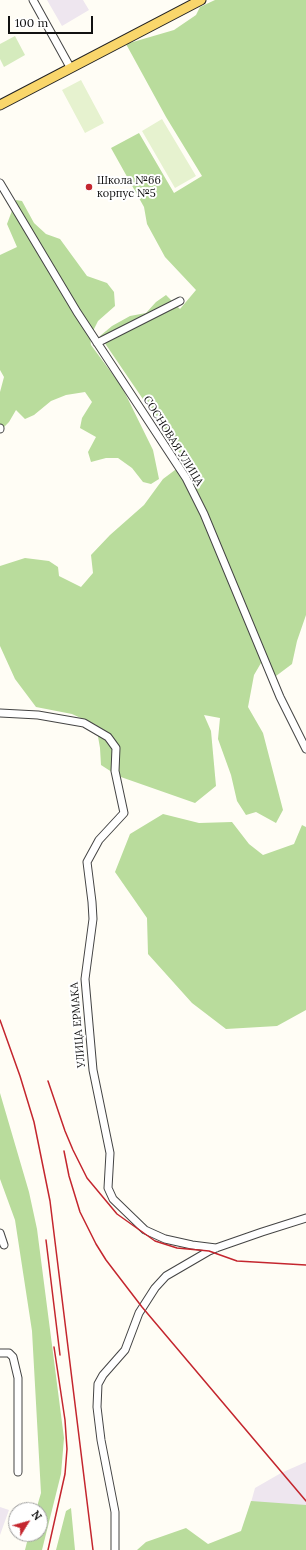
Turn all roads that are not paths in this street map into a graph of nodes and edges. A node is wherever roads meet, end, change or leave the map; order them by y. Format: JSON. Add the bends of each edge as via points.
{"nodes":[{"id":1,"x":33,"y":0,"type":"edge"},
{"id":2,"x":201,"y":0,"type":"edge"},
{"id":3,"x":70,"y":67,"type":"junction"},
{"id":4,"x":0,"y":105,"type":"edge"},
{"id":5,"x":0,"y":183,"type":"edge"},
{"id":6,"x":180,"y":301,"type":"dead end"},
{"id":7,"x":98,"y":343,"type":"junction"},
{"id":8,"x":0,"y":713,"type":"edge"},
{"id":9,"x":306,"y":749,"type":"edge"},
{"id":10,"x":306,"y":1218,"type":"edge"},
{"id":11,"x":0,"y":1233,"type":"edge"},
{"id":12,"x":4,"y":1244,"type":"dead end"},
{"id":13,"x":216,"y":1248,"type":"junction"},
{"id":14,"x":0,"y":1353,"type":"edge"},
{"id":15,"x":18,"y":1472,"type":"dead end"},
{"id":16,"x":115,"y":1550,"type":"edge"}],
"edges":[{"from":1,"to":3,"type":"street"},
{"from":2,"to":3,"type":"main road"},
{"from":3,"to":4,"type":"main road"},
{"from":5,"to":7,"type":"street","name":"СОСНОВАЯ УЛИЦА"},
{"from":6,"to":7,"type":"street"},
{"from":7,"to":9,"type":"street","name":"СОСНОВАЯ УЛИЦА","via":[[186,478],[204,514],[280,697]]},
{"from":8,"to":13,"type":"street","name":"УЛИЦА ЕРМАКА","via":[[38,715],[84,723],[108,737],[116,748],[115,771],[124,813],[99,840],[87,862],[93,919],[85,979],[93,1070],[110,1153],[108,1188],[113,1199],[145,1230],[165,1239]]},
{"from":10,"to":13,"type":"street"},
{"from":11,"to":12,"type":"street"},
{"from":13,"to":16,"type":"street","via":[[166,1276],[138,1313],[125,1350],[98,1384],[97,1407],[101,1440],[115,1512]]},
{"from":14,"to":15,"type":"street","via":[[9,1353],[13,1357],[18,1378]]}]}
